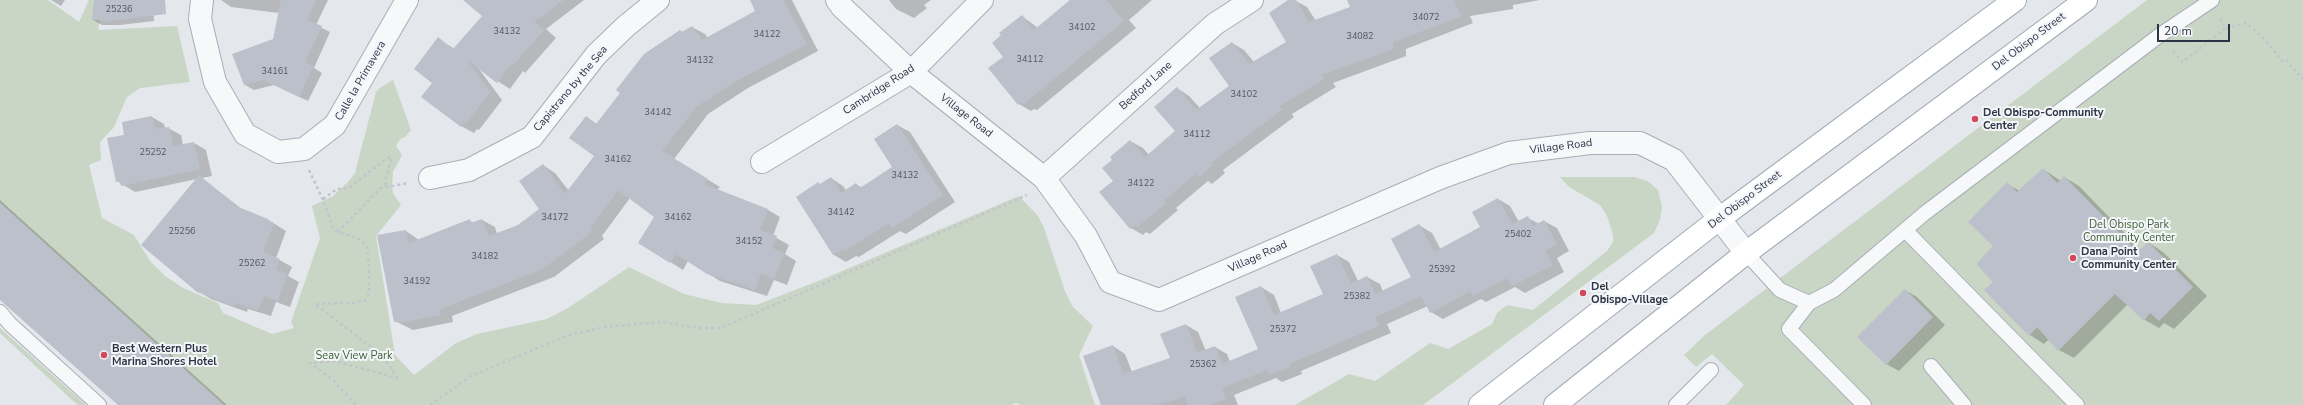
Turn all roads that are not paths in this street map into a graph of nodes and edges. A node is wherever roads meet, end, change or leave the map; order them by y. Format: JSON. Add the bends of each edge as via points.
{"nodes":[{"id":1,"x":202,"y":0,"type":"edge"},
{"id":2,"x":407,"y":0,"type":"edge"},
{"id":3,"x":658,"y":0,"type":"edge"},
{"id":4,"x":837,"y":0,"type":"edge"},
{"id":5,"x":982,"y":0,"type":"edge"},
{"id":6,"x":1252,"y":0,"type":"edge"},
{"id":7,"x":2015,"y":0,"type":"edge"},
{"id":8,"x":2086,"y":0,"type":"edge"},
{"id":9,"x":2210,"y":1,"type":"edge"},
{"id":10,"x":911,"y":72,"type":"junction"},
{"id":11,"x":762,"y":162,"type":"dead end"},
{"id":12,"x":430,"y":178,"type":"road end"},
{"id":13,"x":1046,"y":181,"type":"junction"},
{"id":14,"x":1720,"y":219,"type":"junction"},
{"id":15,"x":1905,"y":230,"type":"junction"},
{"id":16,"x":1746,"y":253,"type":"junction"},
{"id":17,"x":1809,"y":304,"type":"junction"},
{"id":18,"x":0,"y":312,"type":"edge"},
{"id":19,"x":1931,"y":366,"type":"dead end"},
{"id":20,"x":1711,"y":370,"type":"dead end"},
{"id":21,"x":99,"y":405,"type":"edge"},
{"id":22,"x":1480,"y":405,"type":"edge"},
{"id":23,"x":1555,"y":405,"type":"edge"},
{"id":24,"x":1676,"y":405,"type":"edge"},
{"id":25,"x":1864,"y":405,"type":"edge"},
{"id":26,"x":1964,"y":405,"type":"edge"},
{"id":27,"x":2077,"y":405,"type":"edge"}],
"edges":[{"from":1,"to":2,"type":"street","name":"Calle la Primavera","via":[[200,19],[215,82],[245,134],[278,152],[304,149],[335,125]]},
{"from":3,"to":12,"type":"street","name":"Capistrano by the Sea","via":[[596,55],[532,137],[469,170]]},
{"from":4,"to":10,"type":"street","name":"Village Road"},
{"from":5,"to":10,"type":"street","name":"Cambridge Road"},
{"from":6,"to":13,"type":"street","name":"Bedford Lane","via":[[1215,24]]},
{"from":7,"to":14,"type":"main road","name":"Del Obispo Street"},
{"from":8,"to":16,"type":"main road","name":"Del Obispo Street"},
{"from":9,"to":15,"type":"lane","via":[[2160,35]]},
{"from":10,"to":11,"type":"street","name":"Cambridge Road"},
{"from":10,"to":13,"type":"street","name":"Village Road"},
{"from":13,"to":14,"type":"street","name":"Village Road","via":[[1086,236],[1110,282],[1159,300],[1440,178],[1509,154],[1590,143],[1640,143],[1674,160]]},
{"from":14,"to":16,"type":"street","name":"Village Road"},
{"from":14,"to":22,"type":"main road","name":"Del Obispo Street"},
{"from":15,"to":17,"type":"lane","via":[[1834,290]]},
{"from":15,"to":27,"type":"lane"},
{"from":16,"to":17,"type":"lane","via":[[1780,290]]},
{"from":16,"to":23,"type":"main road","name":"Del Obispo Street"},
{"from":17,"to":25,"type":"lane","via":[[1789,329]]},
{"from":18,"to":21,"type":"lane"},
{"from":19,"to":26,"type":"lane"},
{"from":20,"to":24,"type":"lane"}]}
